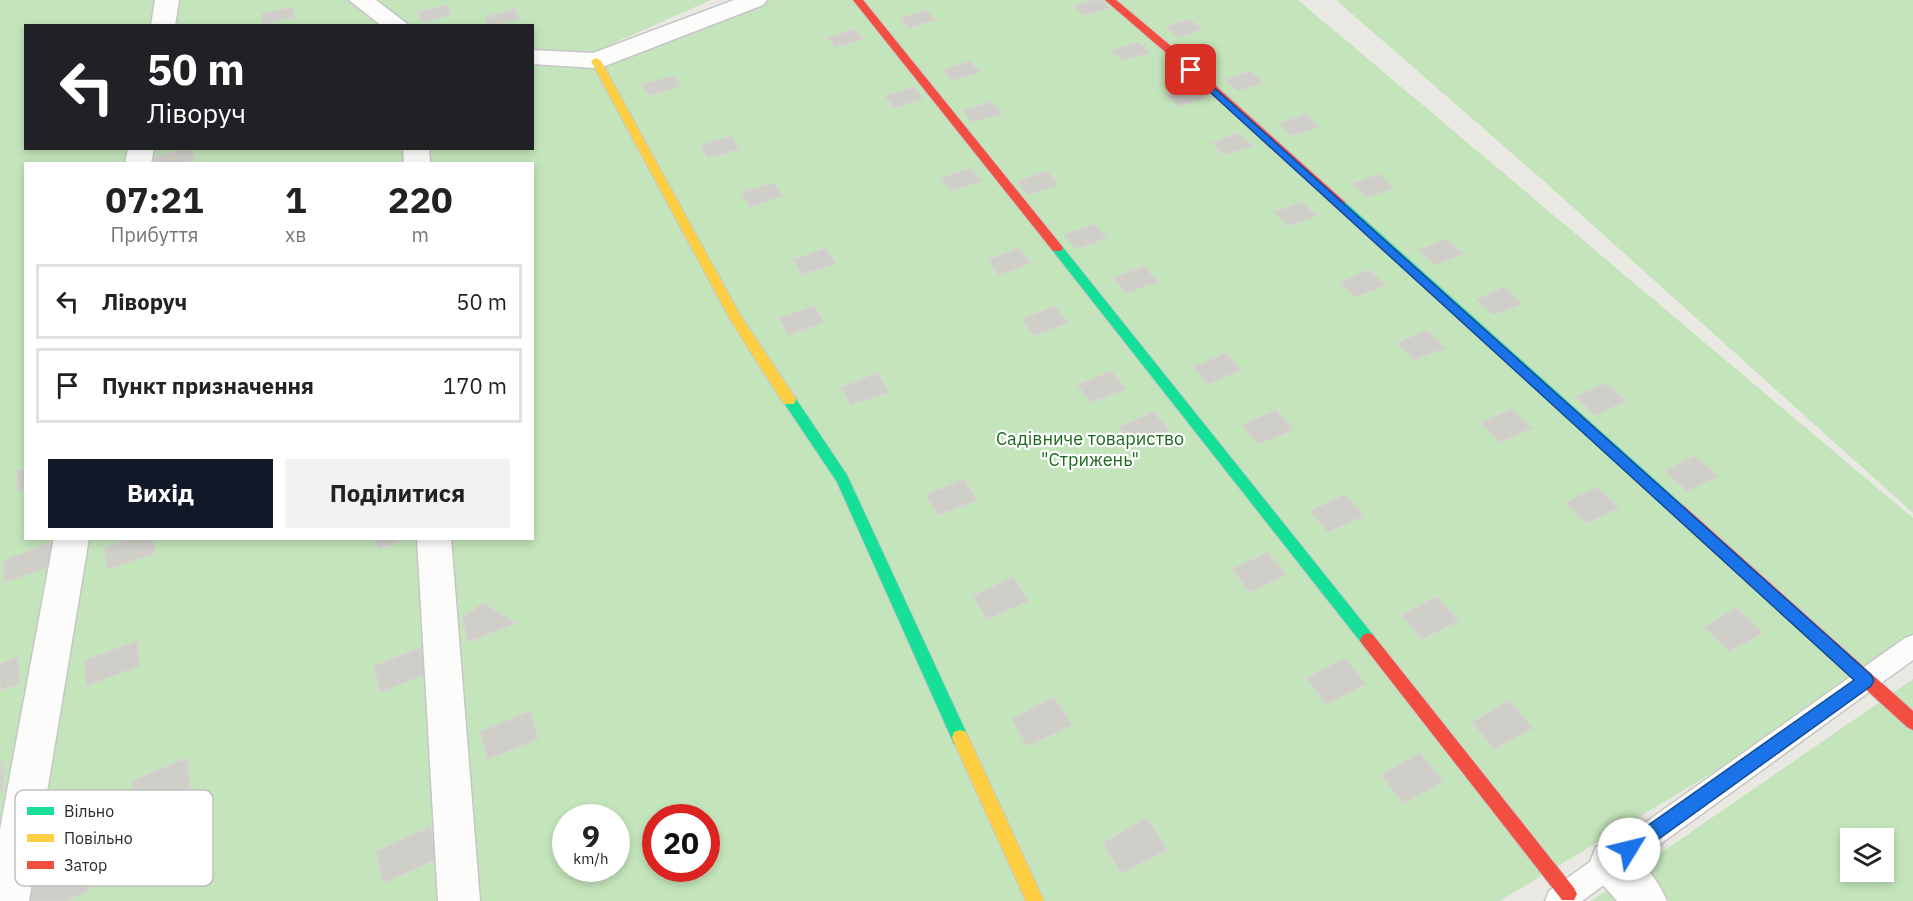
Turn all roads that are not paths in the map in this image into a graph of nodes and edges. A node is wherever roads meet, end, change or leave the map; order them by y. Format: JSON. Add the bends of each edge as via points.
{"nodes":[{"id":1,"x":167,"y":0,"type":"edge"},
{"id":2,"x":362,"y":0,"type":"edge"},
{"id":3,"x":755,"y":0,"type":"edge"},
{"id":4,"x":858,"y":0,"type":"edge"},
{"id":5,"x":1110,"y":0,"type":"edge"},
{"id":6,"x":163,"y":24,"type":"edge"},
{"id":7,"x":395,"y":24,"type":"edge"},
{"id":8,"x":534,"y":57,"type":"edge"},
{"id":9,"x":596,"y":61,"type":"junction"},
{"id":10,"x":72,"y":540,"type":"edge"},
{"id":11,"x":434,"y":540,"type":"edge"},
{"id":12,"x":1913,"y":646,"type":"edge"},
{"id":13,"x":1866,"y":680,"type":"junction"},
{"id":14,"x":1913,"y":722,"type":"edge"},
{"id":15,"x":28,"y":790,"type":"edge"},
{"id":16,"x":15,"y":861,"type":"edge"},
{"id":17,"x":1611,"y":862,"type":"junction"},
{"id":18,"x":1563,"y":898,"type":"edge"},
{"id":19,"x":8,"y":901,"type":"edge"},
{"id":20,"x":459,"y":901,"type":"edge"},
{"id":21,"x":1035,"y":901,"type":"edge"},
{"id":22,"x":1646,"y":901,"type":"edge"}],
"edges":[{"from":1,"to":6,"type":"street"},
{"from":2,"to":7,"type":"street"},
{"from":3,"to":9,"type":"street"},
{"from":4,"to":18,"type":"street","via":[[1147,360]]},
{"from":5,"to":13,"type":"street"},
{"from":8,"to":9,"type":"street"},
{"from":9,"to":21,"type":"street","via":[[735,318],[842,479]]},
{"from":10,"to":15,"type":"street"},
{"from":11,"to":20,"type":"street"},
{"from":12,"to":13,"type":"lane"},
{"from":13,"to":14,"type":"street"},
{"from":13,"to":17,"type":"lane"},
{"from":16,"to":19,"type":"street"},
{"from":17,"to":18,"type":"lane"},
{"from":17,"to":22,"type":"street"}]}
